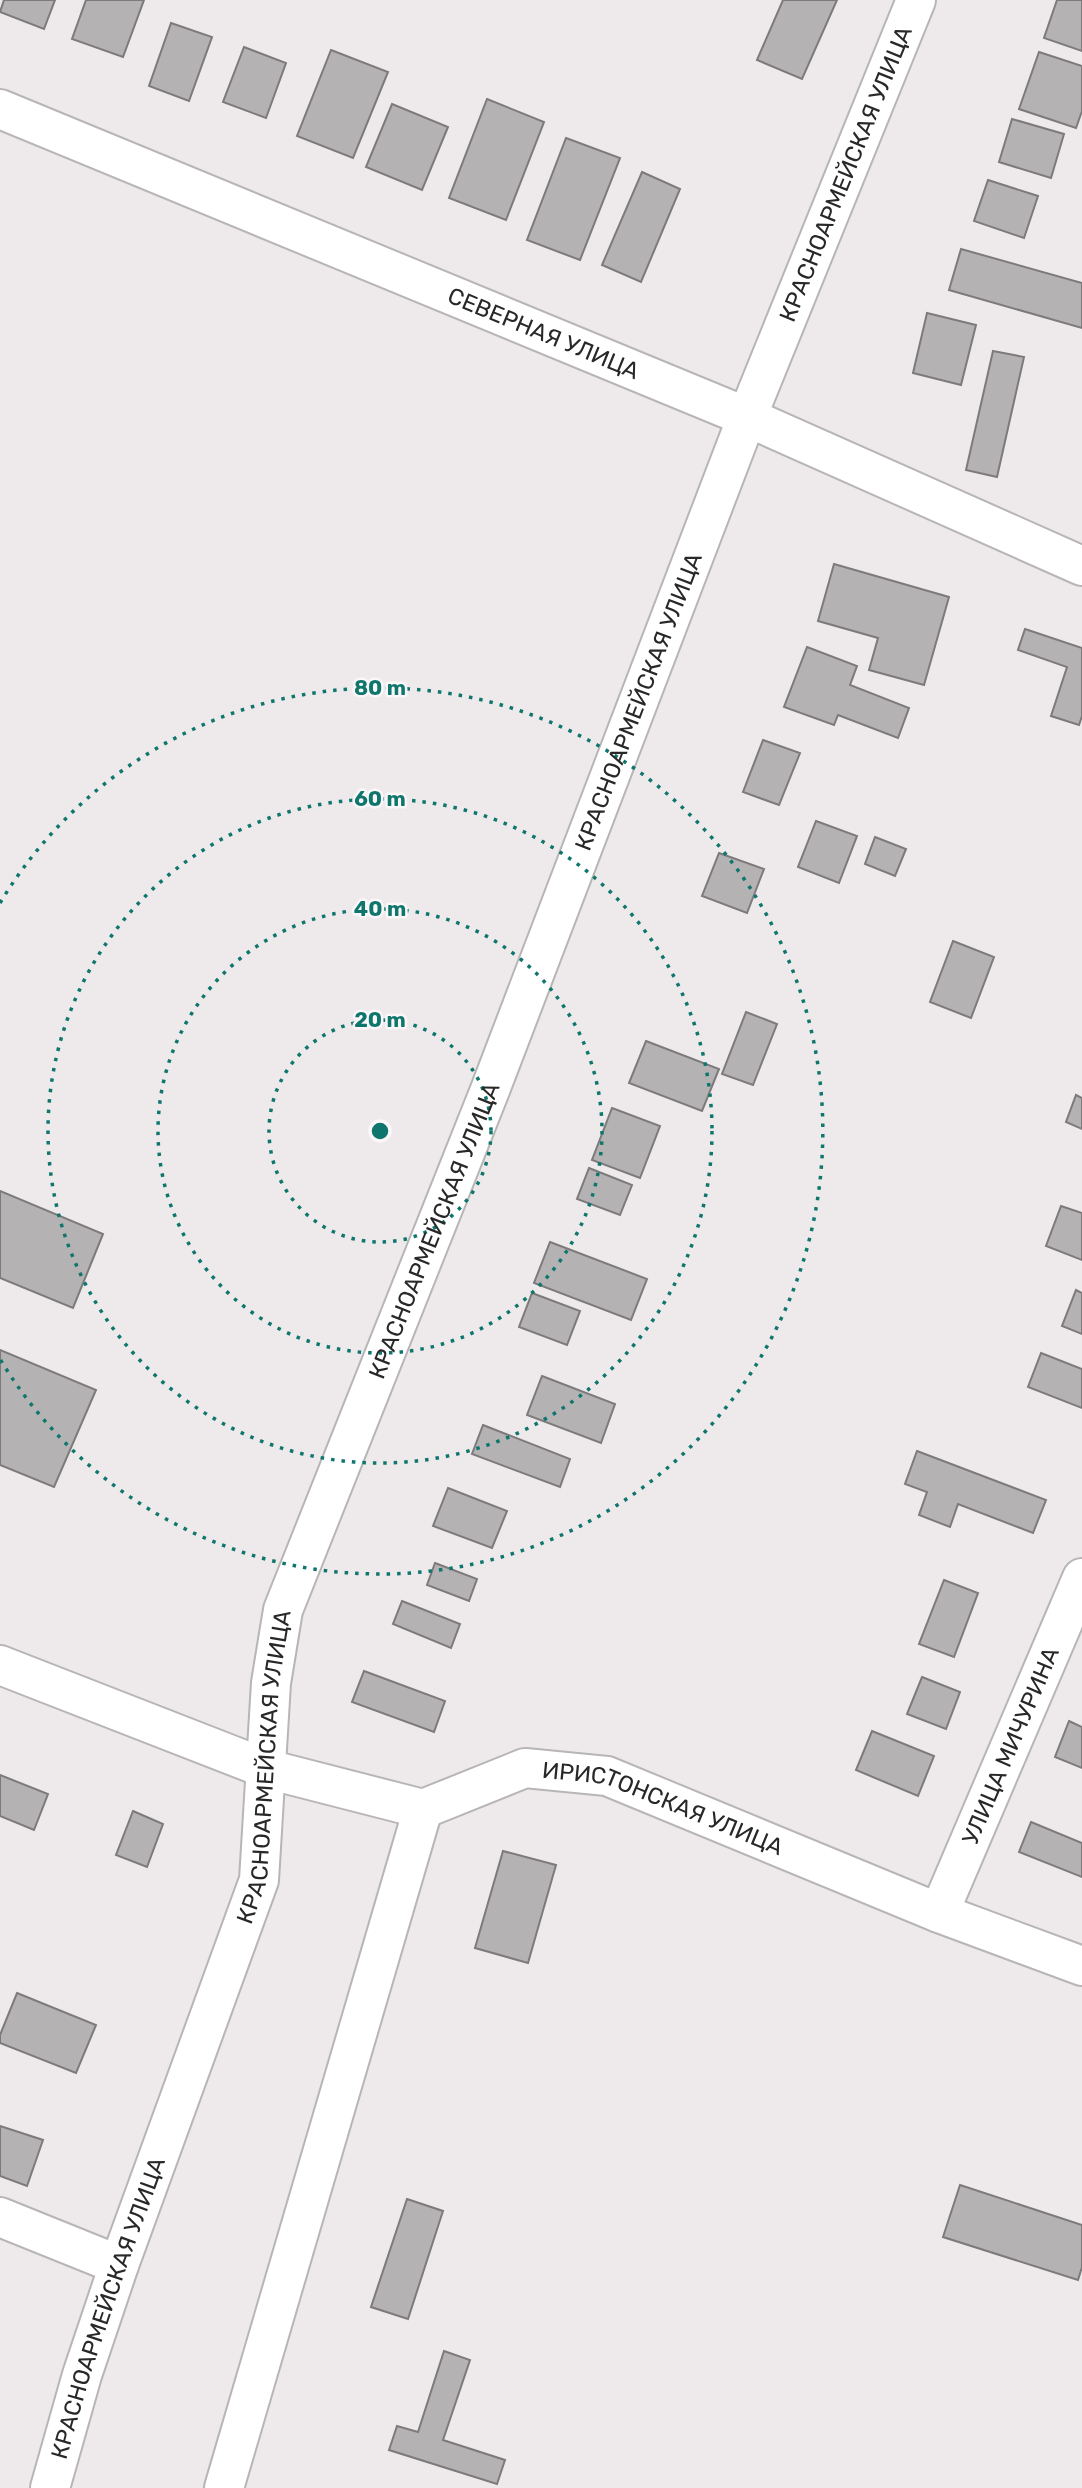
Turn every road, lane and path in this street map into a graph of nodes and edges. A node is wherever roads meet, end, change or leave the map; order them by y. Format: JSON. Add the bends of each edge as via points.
{"nodes":[{"id":1,"x":916,"y":0,"type":"edge"},
{"id":2,"x":0,"y":108,"type":"edge"},
{"id":3,"x":747,"y":417,"type":"junction"},
{"id":4,"x":1082,"y":566,"type":"edge"},
{"id":5,"x":1082,"y":1578,"type":"edge"},
{"id":6,"x":0,"y":1665,"type":"edge"},
{"id":7,"x":267,"y":1769,"type":"junction"},
{"id":8,"x":423,"y":1809,"type":"junction"},
{"id":9,"x":939,"y":1913,"type":"junction"},
{"id":10,"x":1082,"y":1966,"type":"edge"},
{"id":11,"x":0,"y":2217,"type":"edge"},
{"id":12,"x":119,"y":2265,"type":"junction"},
{"id":13,"x":50,"y":2488,"type":"edge"},
{"id":14,"x":224,"y":2488,"type":"edge"}],
"edges":[{"from":1,"to":3,"type":"street","name":"КРАСНОАРМЕЙСКАЯ УЛИЦА"},
{"from":2,"to":3,"type":"street","name":"СЕВЕРНАЯ УЛИЦА"},
{"from":3,"to":4,"type":"street","name":"СЕВЕРНАЯ УЛИЦА"},
{"from":3,"to":7,"type":"street","name":"КРАСНОАРМЕЙСКАЯ УЛИЦА","via":[[490,1090],[283,1610],[271,1683]]},
{"from":5,"to":9,"type":"street","name":"УЛИЦА МИЧУРИНА"},
{"from":6,"to":7,"type":"street"},
{"from":7,"to":8,"type":"street"},
{"from":7,"to":12,"type":"street","name":"КРАСНОАРМЕЙСКАЯ УЛИЦА","via":[[259,1880]]},
{"from":8,"to":9,"type":"street","name":"ИРИСТОНСКАЯ УЛИЦА","via":[[524,1768],[607,1776]]},
{"from":8,"to":14,"type":"street"},
{"from":9,"to":10,"type":"street","name":"ИРИСТОНСКАЯ УЛИЦА"},
{"from":11,"to":12,"type":"street"},
{"from":12,"to":13,"type":"street","name":"КРАСНОАРМЕЙСКАЯ УЛИЦА"}]}
